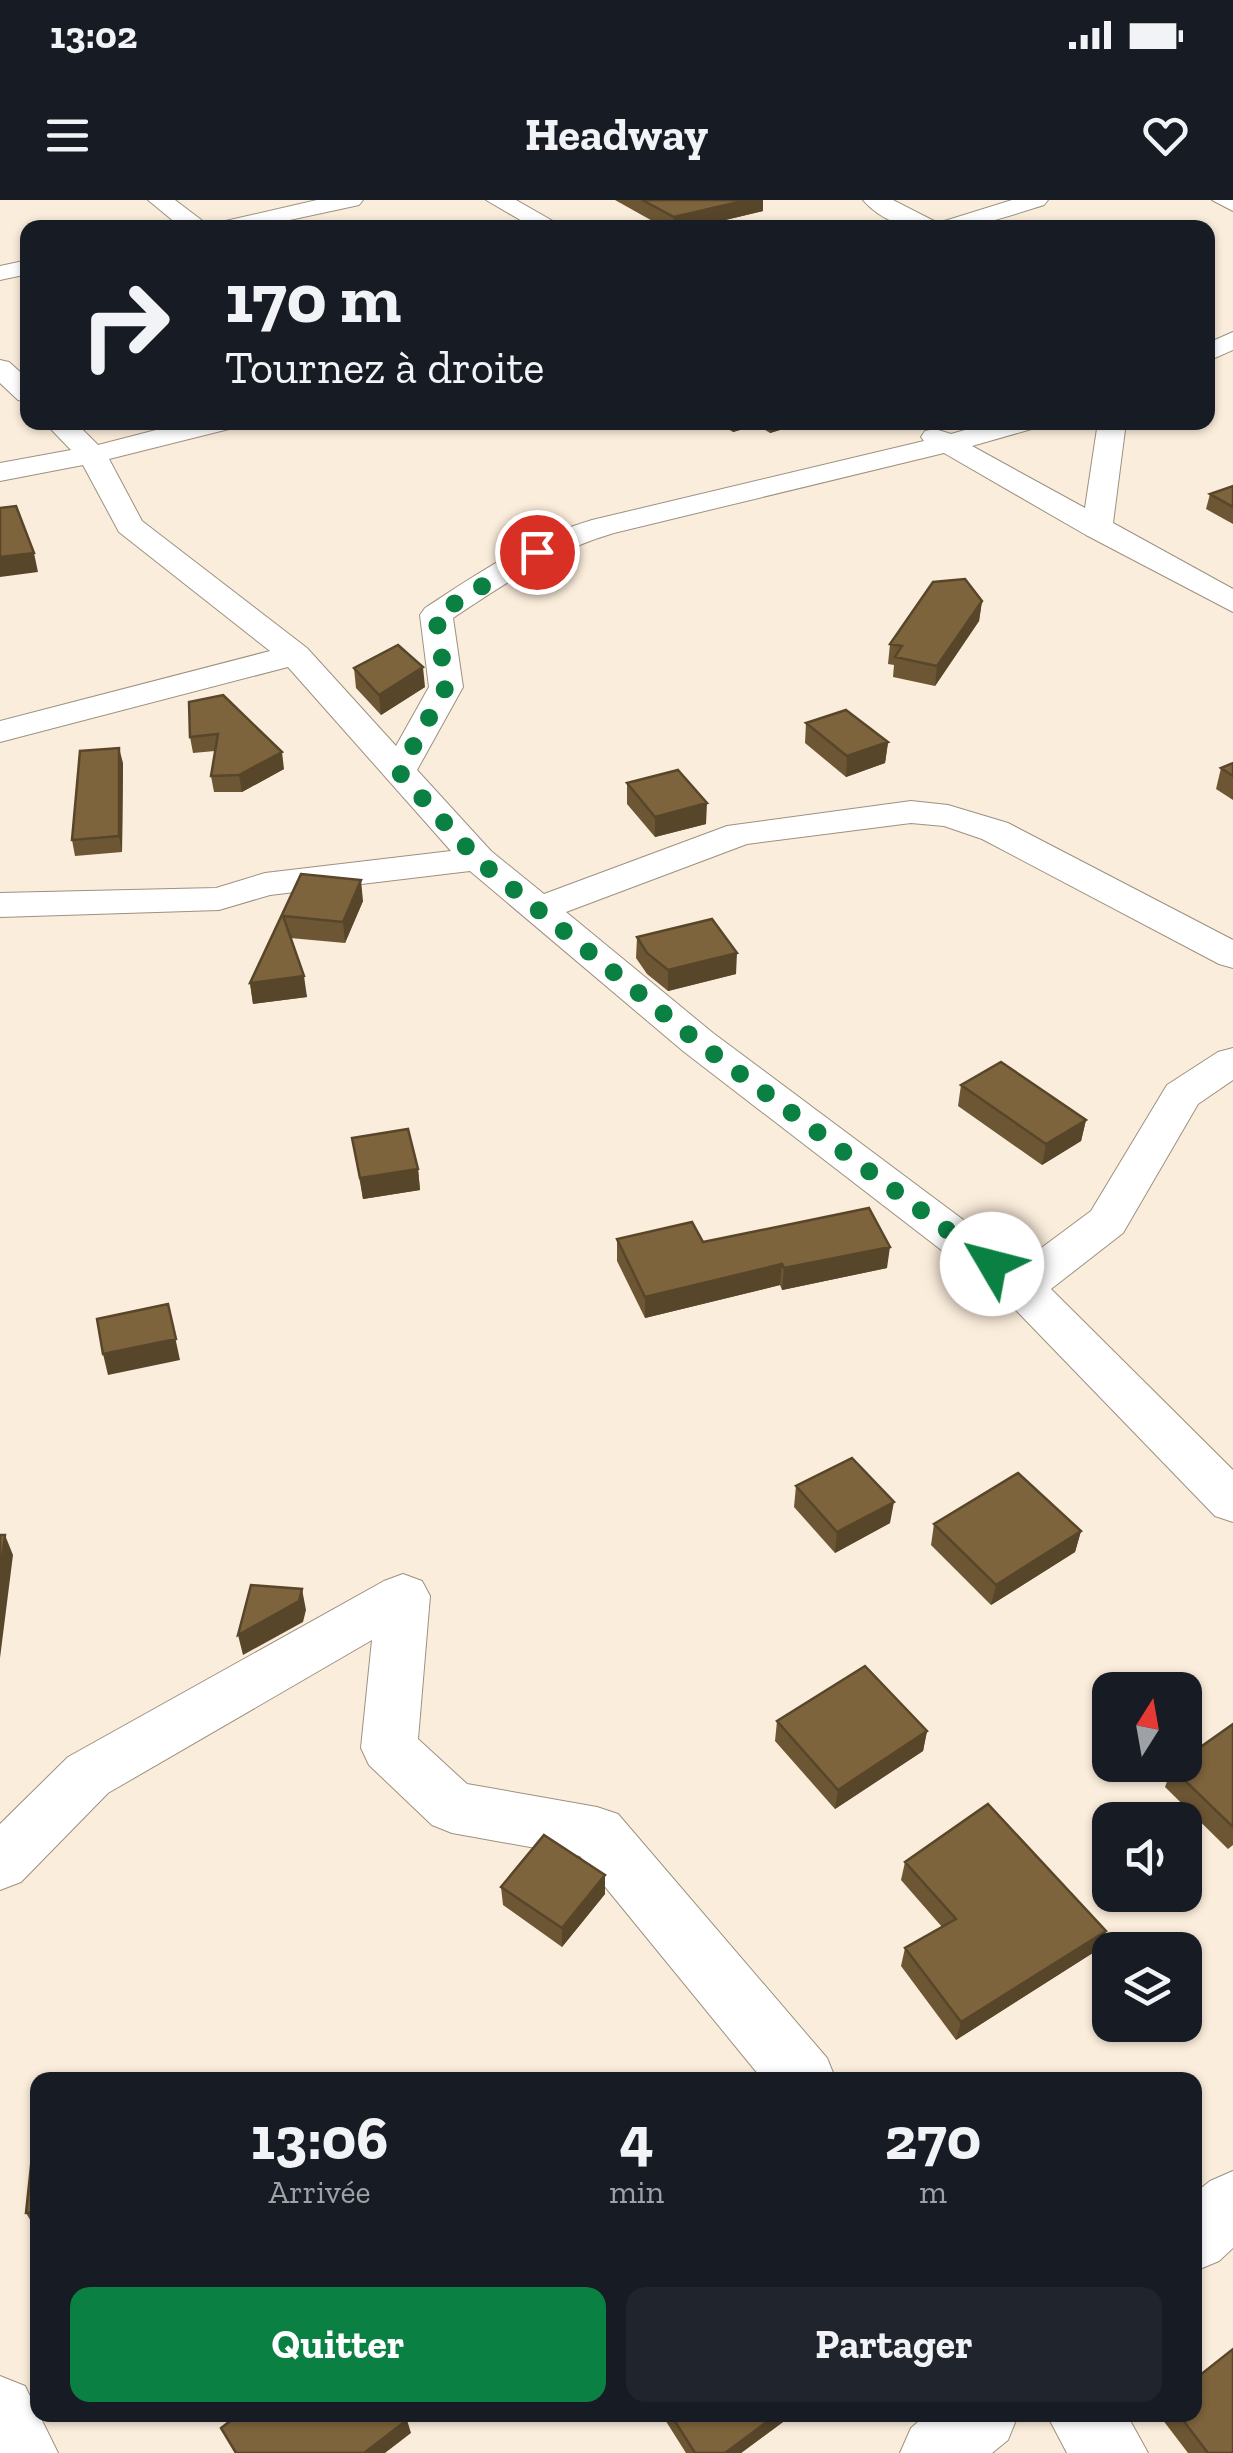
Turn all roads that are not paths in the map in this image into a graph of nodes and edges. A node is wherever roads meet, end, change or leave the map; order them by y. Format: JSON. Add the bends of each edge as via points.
{"nodes":[{"id":1,"x":160,"y":200,"type":"edge"},
{"id":2,"x":351,"y":200,"type":"edge"},
{"id":3,"x":498,"y":200,"type":"edge"},
{"id":4,"x":876,"y":200,"type":"edge"},
{"id":5,"x":1036,"y":200,"type":"edge"},
{"id":6,"x":1224,"y":200,"type":"edge"},
{"id":7,"x":1233,"y":204,"type":"edge"},
{"id":8,"x":187,"y":220,"type":"edge"},
{"id":9,"x":255,"y":220,"type":"edge"},
{"id":10,"x":537,"y":220,"type":"edge"},
{"id":11,"x":915,"y":220,"type":"edge"},
{"id":12,"x":971,"y":220,"type":"edge"},
{"id":13,"x":0,"y":368,"type":"edge"},
{"id":14,"x":20,"y":387,"type":"edge"},
{"id":15,"x":66,"y":430,"type":"edge"},
{"id":16,"x":191,"y":430,"type":"edge"},
{"id":17,"x":924,"y":430,"type":"edge"},
{"id":18,"x":998,"y":430,"type":"edge"},
{"id":19,"x":1111,"y":430,"type":"edge"},
{"id":20,"x":950,"y":445,"type":"junction"},
{"id":21,"x":92,"y":455,"type":"junction"},
{"id":22,"x":0,"y":472,"type":"edge"},
{"id":23,"x":1098,"y":529,"type":"junction"},
{"id":24,"x":1233,"y":602,"type":"edge"},
{"id":25,"x":296,"y":654,"type":"junction"},
{"id":26,"x":0,"y":732,"type":"edge"},
{"id":27,"x":399,"y":772,"type":"junction"},
{"id":28,"x":478,"y":860,"type":"junction"},
{"id":29,"x":0,"y":905,"type":"edge"},
{"id":30,"x":539,"y":909,"type":"junction"},
{"id":31,"x":1233,"y":956,"type":"edge"},
{"id":32,"x":1233,"y":1061,"type":"edge"},
{"id":33,"x":1021,"y":1287,"type":"junction"},
{"id":34,"x":1233,"y":1502,"type":"edge"},
{"id":35,"x":0,"y":1863,"type":"edge"},
{"id":36,"x":797,"y":2072,"type":"edge"},
{"id":37,"x":1233,"y":2204,"type":"edge"},
{"id":38,"x":1202,"y":2231,"type":"edge"},
{"id":39,"x":0,"y":2411,"type":"edge"},
{"id":40,"x":974,"y":2422,"type":"edge"},
{"id":41,"x":1088,"y":2422,"type":"edge"},
{"id":42,"x":22,"y":2453,"type":"edge"},
{"id":43,"x":936,"y":2453,"type":"edge"},
{"id":44,"x":1112,"y":2453,"type":"edge"}],
"edges":[{"from":1,"to":8,"type":"street"},
{"from":2,"to":9,"type":"street"},
{"from":3,"to":10,"type":"street"},
{"from":4,"to":11,"type":"street"},
{"from":5,"to":12,"type":"street"},
{"from":6,"to":7,"type":"street"},
{"from":13,"to":14,"type":"street"},
{"from":15,"to":21,"type":"street"},
{"from":16,"to":21,"type":"street"},
{"from":17,"to":20,"type":"street"},
{"from":18,"to":20,"type":"street"},
{"from":19,"to":23,"type":"street"},
{"from":20,"to":23,"type":"street"},
{"from":20,"to":27,"type":"street","via":[[788,480],[565,538],[537,552],[436,615],[446,687]]},
{"from":21,"to":22,"type":"street"},
{"from":21,"to":25,"type":"street","via":[[130,526]]},
{"from":23,"to":24,"type":"street"},
{"from":25,"to":26,"type":"street"},
{"from":25,"to":27,"type":"street"},
{"from":27,"to":28,"type":"street"},
{"from":28,"to":29,"type":"street","via":[[265,884],[218,898]]},
{"from":28,"to":30,"type":"street"},
{"from":30,"to":31,"type":"street","via":[[740,834],[911,812],[996,831]]},
{"from":30,"to":33,"type":"street","via":[[698,1042]]},
{"from":32,"to":33,"type":"street","via":[[1182,1095],[1108,1222]]},
{"from":33,"to":34,"type":"street"},
{"from":35,"to":36,"type":"street","via":[[88,1775],[403,1596],[388,1748],[452,1807],[596,1833]]},
{"from":37,"to":38,"type":"street"},
{"from":39,"to":42,"type":"street"},
{"from":40,"to":43,"type":"street"},
{"from":41,"to":44,"type":"street"}]}
